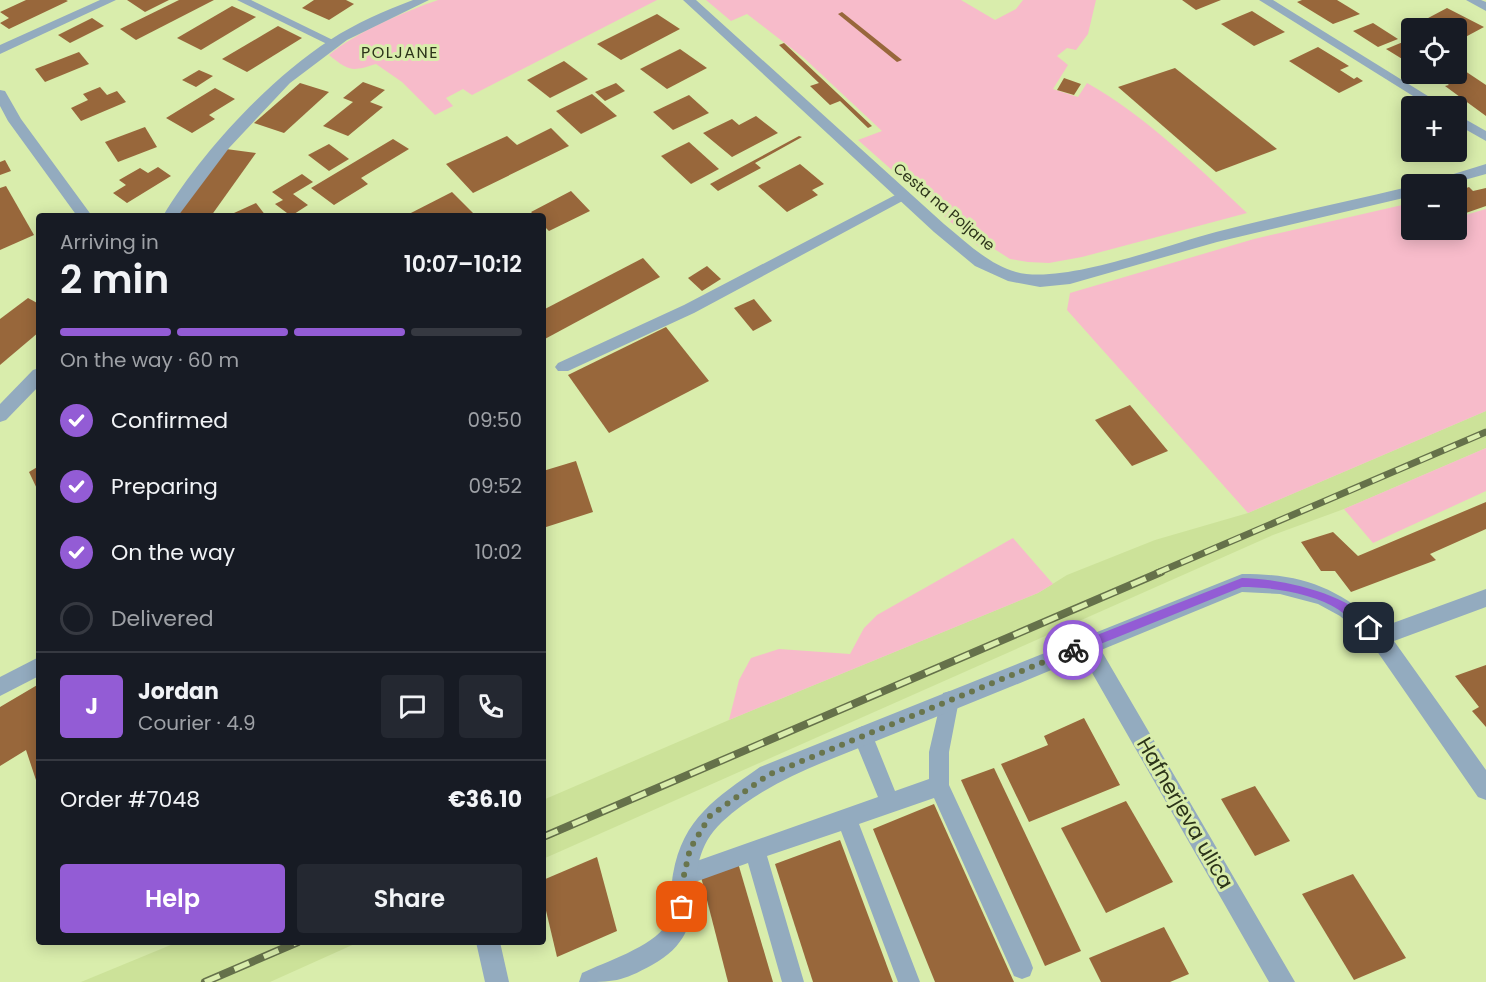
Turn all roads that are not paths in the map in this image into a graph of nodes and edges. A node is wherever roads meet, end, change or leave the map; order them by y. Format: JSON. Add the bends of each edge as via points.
{"nodes":[{"id":1,"x":110,"y":0,"type":"edge"},
{"id":2,"x":242,"y":0,"type":"edge"},
{"id":3,"x":423,"y":0,"type":"edge"},
{"id":4,"x":689,"y":0,"type":"edge"},
{"id":5,"x":1265,"y":0,"type":"edge"},
{"id":6,"x":1473,"y":0,"type":"edge"},
{"id":7,"x":1486,"y":7,"type":"edge"},
{"id":8,"x":333,"y":43,"type":"junction"},
{"id":9,"x":0,"y":50,"type":"edge"},
{"id":10,"x":0,"y":94,"type":"edge"},
{"id":11,"x":1421,"y":96,"type":"edge"},
{"id":12,"x":1467,"y":125,"type":"edge"},
{"id":13,"x":1486,"y":137,"type":"edge"},
{"id":14,"x":1486,"y":169,"type":"edge"},
{"id":15,"x":1467,"y":175,"type":"edge"},
{"id":16,"x":1401,"y":194,"type":"edge"},
{"id":17,"x":903,"y":195,"type":"junction"},
{"id":18,"x":83,"y":213,"type":"edge"},
{"id":19,"x":172,"y":213,"type":"edge"},
{"id":20,"x":563,"y":367,"type":"dead end"},
{"id":21,"x":36,"y":378,"type":"edge"},
{"id":22,"x":0,"y":415,"type":"edge"},
{"id":23,"x":1486,"y":598,"type":"edge"},
{"id":24,"x":1379,"y":637,"type":"junction"},
{"id":25,"x":1087,"y":644,"type":"junction"},
{"id":26,"x":36,"y":668,"type":"edge"},
{"id":27,"x":0,"y":687,"type":"edge"},
{"id":28,"x":950,"y":700,"type":"junction"},
{"id":29,"x":863,"y":736,"type":"junction"},
{"id":30,"x":939,"y":786,"type":"junction"},
{"id":31,"x":1486,"y":789,"type":"edge"},
{"id":32,"x":890,"y":803,"type":"junction"},
{"id":33,"x":846,"y":818,"type":"junction"},
{"id":34,"x":755,"y":851,"type":"junction"},
{"id":35,"x":684,"y":875,"type":"junction"},
{"id":36,"x":489,"y":945,"type":"edge"},
{"id":37,"x":1022,"y":968,"type":"dead end"},
{"id":38,"x":497,"y":982,"type":"edge"},
{"id":39,"x":591,"y":982,"type":"edge"},
{"id":40,"x":793,"y":982,"type":"edge"},
{"id":41,"x":909,"y":982,"type":"edge"},
{"id":42,"x":1283,"y":982,"type":"edge"}],
"edges":[{"from":1,"to":9,"type":"street"},
{"from":2,"to":8,"type":"lane"},
{"from":3,"to":8,"type":"street"},
{"from":4,"to":17,"type":"street","name":"Cesta na Poljane"},
{"from":5,"to":11,"type":"street"},
{"from":6,"to":7,"type":"street"},
{"from":8,"to":19,"type":"street","via":[[239,126]]},
{"from":10,"to":18,"type":"street","via":[[15,121]]},
{"from":12,"to":13,"type":"street"},
{"from":14,"to":15,"type":"street"},
{"from":16,"to":17,"type":"street","name":"Cesta na Poljane","via":[[1217,237],[1070,278],[1040,282],[1013,277],[980,262]]},
{"from":17,"to":20,"type":"lane","via":[[689,309]]},
{"from":21,"to":22,"type":"street"},
{"from":23,"to":24,"type":"street"},
{"from":24,"to":25,"type":"street","via":[[1341,605],[1267,582],[1242,583]]},
{"from":24,"to":31,"type":"street"},
{"from":25,"to":28,"type":"street"},
{"from":25,"to":42,"type":"street","name":"Hafnerjeva ulica"},
{"from":26,"to":27,"type":"lane"},
{"from":28,"to":29,"type":"street"},
{"from":28,"to":30,"type":"lane","via":[[939,752]]},
{"from":29,"to":32,"type":"lane"},
{"from":29,"to":35,"type":"street","via":[[768,775],[710,816],[690,849]]},
{"from":30,"to":32,"type":"lane"},
{"from":30,"to":37,"type":"lane"},
{"from":32,"to":33,"type":"lane"},
{"from":33,"to":34,"type":"lane"},
{"from":33,"to":41,"type":"lane"},
{"from":34,"to":35,"type":"lane"},
{"from":34,"to":40,"type":"lane"},
{"from":35,"to":39,"type":"street","via":[[682,907],[674,933],[657,948]]},
{"from":36,"to":38,"type":"street"}]}
